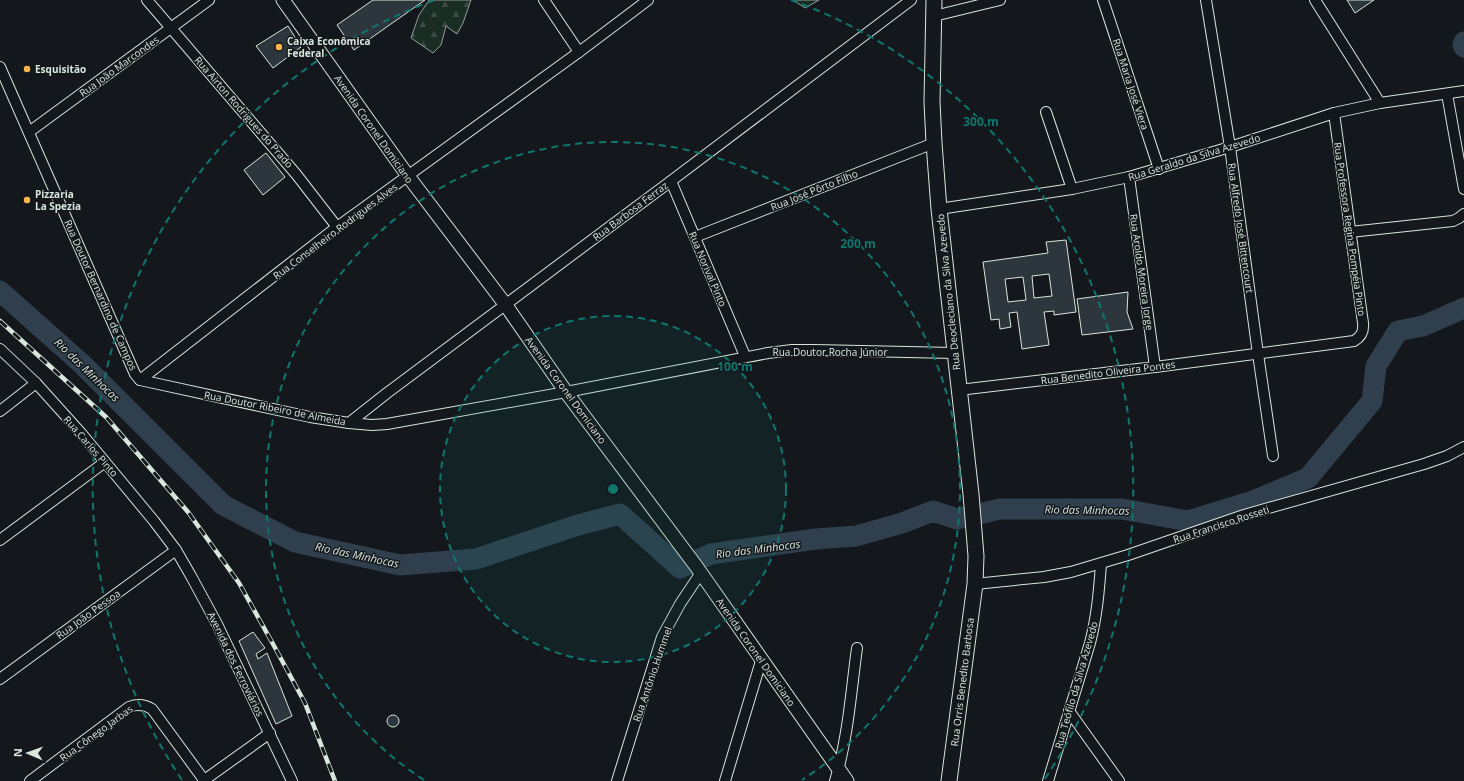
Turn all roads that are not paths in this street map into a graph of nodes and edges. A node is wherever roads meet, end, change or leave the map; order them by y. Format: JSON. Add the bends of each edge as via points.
{"nodes":[{"id":1,"x":147,"y":0,"type":"edge"},
{"id":2,"x":209,"y":0,"type":"edge"},
{"id":3,"x":283,"y":0,"type":"edge"},
{"id":4,"x":544,"y":0,"type":"edge"},
{"id":5,"x":648,"y":0,"type":"edge"},
{"id":6,"x":910,"y":0,"type":"edge"},
{"id":7,"x":934,"y":0,"type":"edge"},
{"id":8,"x":1000,"y":0,"type":"edge"},
{"id":9,"x":1103,"y":0,"type":"edge"},
{"id":10,"x":1206,"y":0,"type":"edge"},
{"id":11,"x":1315,"y":0,"type":"edge"},
{"id":12,"x":934,"y":16,"type":"junction"},
{"id":13,"x":171,"y":28,"type":"junction"},
{"id":14,"x":579,"y":52,"type":"junction"},
{"id":15,"x":0,"y":67,"type":"edge"},
{"id":16,"x":1464,"y":91,"type":"edge"},
{"id":17,"x":1446,"y":94,"type":"junction"},
{"id":18,"x":1380,"y":103,"type":"junction"},
{"id":19,"x":1046,"y":112,"type":"dead end"},
{"id":20,"x":1334,"y":113,"type":"junction"},
{"id":21,"x":29,"y":132,"type":"junction"},
{"id":22,"x":934,"y":142,"type":"junction"},
{"id":23,"x":1230,"y":147,"type":"junction"},
{"id":24,"x":1159,"y":169,"type":"junction"},
{"id":25,"x":408,"y":176,"type":"junction"},
{"id":26,"x":1129,"y":177,"type":"junction"},
{"id":27,"x":671,"y":181,"type":"junction"},
{"id":28,"x":1072,"y":189,"type":"junction"},
{"id":29,"x":1464,"y":189,"type":"edge"},
{"id":30,"x":939,"y":209,"type":"junction"},
{"id":31,"x":1464,"y":214,"type":"edge"},
{"id":32,"x":337,"y":227,"type":"junction"},
{"id":33,"x":1350,"y":232,"type":"junction"},
{"id":34,"x":695,"y":237,"type":"junction"},
{"id":35,"x":505,"y":304,"type":"junction"},
{"id":36,"x":1354,"y":340,"type":"joint"},
{"id":37,"x":0,"y":349,"type":"edge"},
{"id":38,"x":954,"y":353,"type":"junction"},
{"id":39,"x":1258,"y":354,"type":"junction"},
{"id":40,"x":745,"y":356,"type":"junction"},
{"id":41,"x":1155,"y":367,"type":"junction"},
{"id":42,"x":140,"y":380,"type":"junction"},
{"id":43,"x":36,"y":383,"type":"junction"},
{"id":44,"x":151,"y":383,"type":"joint"},
{"id":45,"x":959,"y":390,"type":"junction"},
{"id":46,"x":566,"y":392,"type":"junction"},
{"id":47,"x":0,"y":411,"type":"edge"},
{"id":48,"x":349,"y":423,"type":"junction"},
{"id":49,"x":1464,"y":447,"type":"edge"},
{"id":50,"x":1273,"y":456,"type":"dead end"},
{"id":51,"x":105,"y":462,"type":"junction"},
{"id":52,"x":0,"y":540,"type":"edge"},
{"id":53,"x":176,"y":550,"type":"junction"},
{"id":54,"x":1102,"y":564,"type":"junction"},
{"id":55,"x":698,"y":570,"type":"junction"},
{"id":56,"x":975,"y":584,"type":"junction"},
{"id":57,"x":857,"y":648,"type":"dead end"},
{"id":58,"x":761,"y":661,"type":"junction"},
{"id":59,"x":0,"y":679,"type":"edge"},
{"id":60,"x":1069,"y":711,"type":"junction"},
{"id":61,"x":270,"y":733,"type":"junction"},
{"id":62,"x":836,"y":775,"type":"edge"},
{"id":63,"x":203,"y":780,"type":"edge"},
{"id":64,"x":30,"y":781,"type":"edge"},
{"id":65,"x":292,"y":781,"type":"edge"},
{"id":66,"x":617,"y":781,"type":"edge"},
{"id":67,"x":725,"y":781,"type":"edge"},
{"id":68,"x":847,"y":781,"type":"edge"},
{"id":69,"x":949,"y":781,"type":"edge"},
{"id":70,"x":1048,"y":781,"type":"edge"},
{"id":71,"x":1119,"y":781,"type":"edge"}],
"edges":[{"from":1,"to":13,"type":"street","name":"Rua Airton Rodrigues do Prado"},
{"from":2,"to":13,"type":"street","name":"Rua João Marcondes"},
{"from":3,"to":25,"type":"street","name":"Avenida Coronel Domiciano"},
{"from":4,"to":14,"type":"street"},
{"from":5,"to":14,"type":"street","name":"Rua Conselheiro Rodrigues Alves"},
{"from":6,"to":27,"type":"street","name":"Rua Barbosa Ferraz"},
{"from":7,"to":12,"type":"main road","name":"Rua Deocleciano da Silva Azevedo"},
{"from":8,"to":12,"type":"street"},
{"from":9,"to":24,"type":"street","name":"Rua Maria José Viera"},
{"from":10,"to":23,"type":"street","name":"Rua Alfredo José Bittencourt"},
{"from":11,"to":18,"type":"street"},
{"from":12,"to":22,"type":"main road","name":"Rua Deocleciano da Silva Azevedo"},
{"from":13,"to":21,"type":"street","name":"Rua João Marcondes"},
{"from":13,"to":32,"type":"street","name":"Rua Airton Rodrigues do Prado","via":[[296,174]]},
{"from":14,"to":25,"type":"street","name":"Rua Conselheiro Rodrigues Alves"},
{"from":15,"to":21,"type":"street","name":"Rua Doutor Bernardino de Campos"},
{"from":16,"to":17,"type":"street","name":"Rua Geraldo da Silva Azevedo"},
{"from":17,"to":18,"type":"street","name":"Rua Geraldo da Silva Azevedo"},
{"from":17,"to":29,"type":"street"},
{"from":18,"to":20,"type":"street","name":"Rua Geraldo da Silva Azevedo"},
{"from":19,"to":28,"type":"street"},
{"from":20,"to":23,"type":"street","name":"Rua Geraldo da Silva Azevedo"},
{"from":20,"to":33,"type":"street","name":"Rua Professora Regina Pompéia Pinto"},
{"from":21,"to":42,"type":"street","name":"Rua Doutor Bernardino de Campos","via":[[135,374]]},
{"from":22,"to":30,"type":"main road","name":"Rua Deocleciano da Silva Azevedo"},
{"from":22,"to":34,"type":"street","name":"Rua José Pôrto Filho"},
{"from":23,"to":24,"type":"street","name":"Rua Geraldo da Silva Azevedo"},
{"from":23,"to":39,"type":"street","name":"Rua Alfredo José Bittencourt"},
{"from":24,"to":26,"type":"street","name":"Rua Geraldo da Silva Azevedo"},
{"from":25,"to":32,"type":"street","name":"Rua Conselheiro Rodrigues Alves"},
{"from":25,"to":35,"type":"street","name":"Avenida Coronel Domiciano"},
{"from":26,"to":28,"type":"street","name":"Rua Geraldo da Silva Azevedo"},
{"from":26,"to":41,"type":"street","name":"Rua Aroldo Moreira Jorge"},
{"from":27,"to":34,"type":"street","name":"Rua Norival Pinto"},
{"from":27,"to":35,"type":"street","name":"Rua Barbosa Ferraz"},
{"from":28,"to":30,"type":"street","name":"Rua Geraldo da Silva Azevedo"},
{"from":30,"to":38,"type":"main road","name":"Rua Deocleciano da Silva Azevedo"},
{"from":31,"to":33,"type":"street","via":[[1453,221]]},
{"from":32,"to":42,"type":"street","name":"Rua Conselheiro Rodrigues Alves"},
{"from":33,"to":36,"type":"street","name":"Rua Professora Regina Pompéia Pinto","via":[[1363,328],[1361,336]]},
{"from":34,"to":40,"type":"street","name":"Rua Norival Pinto"},
{"from":35,"to":46,"type":"street","name":"Avenida Coronel Domiciano"},
{"from":35,"to":48,"type":"street","name":"Rua Barbosa Ferraz"},
{"from":36,"to":39,"type":"street","name":"Rua Benedito Oliveira Pontes"},
{"from":37,"to":43,"type":"street","name":"Rua Carlos Pinto"},
{"from":38,"to":40,"type":"street","name":"Rua Doutor Rocha Júnior","via":[[792,350]]},
{"from":38,"to":45,"type":"main road","name":"Rua Deocleciano da Silva Azevedo"},
{"from":39,"to":41,"type":"street","name":"Rua Benedito Oliveira Pontes"},
{"from":39,"to":50,"type":"street","name":"Rua Alfredo José Bittencourt"},
{"from":40,"to":46,"type":"street","name":"Rua Doutor Rocha Júnior"},
{"from":41,"to":45,"type":"street","name":"Rua Benedito Oliveira Pontes"},
{"from":42,"to":44,"type":"street","name":"Rua Doutor Bernardino de Campos"},
{"from":43,"to":47,"type":"street"},
{"from":43,"to":51,"type":"street","name":"Rua Carlos Pinto"},
{"from":44,"to":48,"type":"street","name":"Rua Doutor Ribeiro de Almeida"},
{"from":45,"to":56,"type":"main road","name":"Rua Deocleciano da Silva Azevedo","via":[[971,494],[976,556]]},
{"from":46,"to":48,"type":"street","name":"Rua Doutor Ribeiro de Almeida","via":[[387,424]]},
{"from":46,"to":55,"type":"street","name":"Avenida Coronel Domiciano"},
{"from":49,"to":54,"type":"street","name":"Rua Francisco Rosseti","via":[[1424,464],[1244,515]]},
{"from":51,"to":52,"type":"street"},
{"from":51,"to":53,"type":"street","name":"Rua Carlos Pinto"},
{"from":53,"to":59,"type":"street","name":"Rua João Pessoa"},
{"from":53,"to":61,"type":"street","name":"Avenida dos Ferroviários","via":[[217,624]]},
{"from":54,"to":56,"type":"street","name":"Rua Francisco Rosseti","via":[[1044,577]]},
{"from":54,"to":60,"type":"street","name":"Rua Teófilo da Silva Azevedo","via":[[1096,622]]},
{"from":55,"to":58,"type":"street","name":"Avenida Coronel Domiciano"},
{"from":55,"to":66,"type":"street","name":"Rua Antônio Hummel","via":[[662,637]]},
{"from":56,"to":69,"type":"main road","name":"Rua Orris Benedito Barbosa"},
{"from":57,"to":62,"type":"street"},
{"from":58,"to":62,"type":"street","name":"Avenida Coronel Domiciano","via":[[795,708]]},
{"from":58,"to":67,"type":"street"},
{"from":60,"to":70,"type":"street","name":"Rua Teófilo da Silva Azevedo"},
{"from":60,"to":71,"type":"street"},
{"from":61,"to":63,"type":"street"},
{"from":61,"to":65,"type":"street","name":"Avenida dos Ferroviários"},
{"from":62,"to":68,"type":"street","name":"Avenida Coronel Domiciano"},
{"from":63,"to":64,"type":"street","name":"Rua Cônego Jarbas","via":[[152,709],[138,704],[129,707]]}]}
